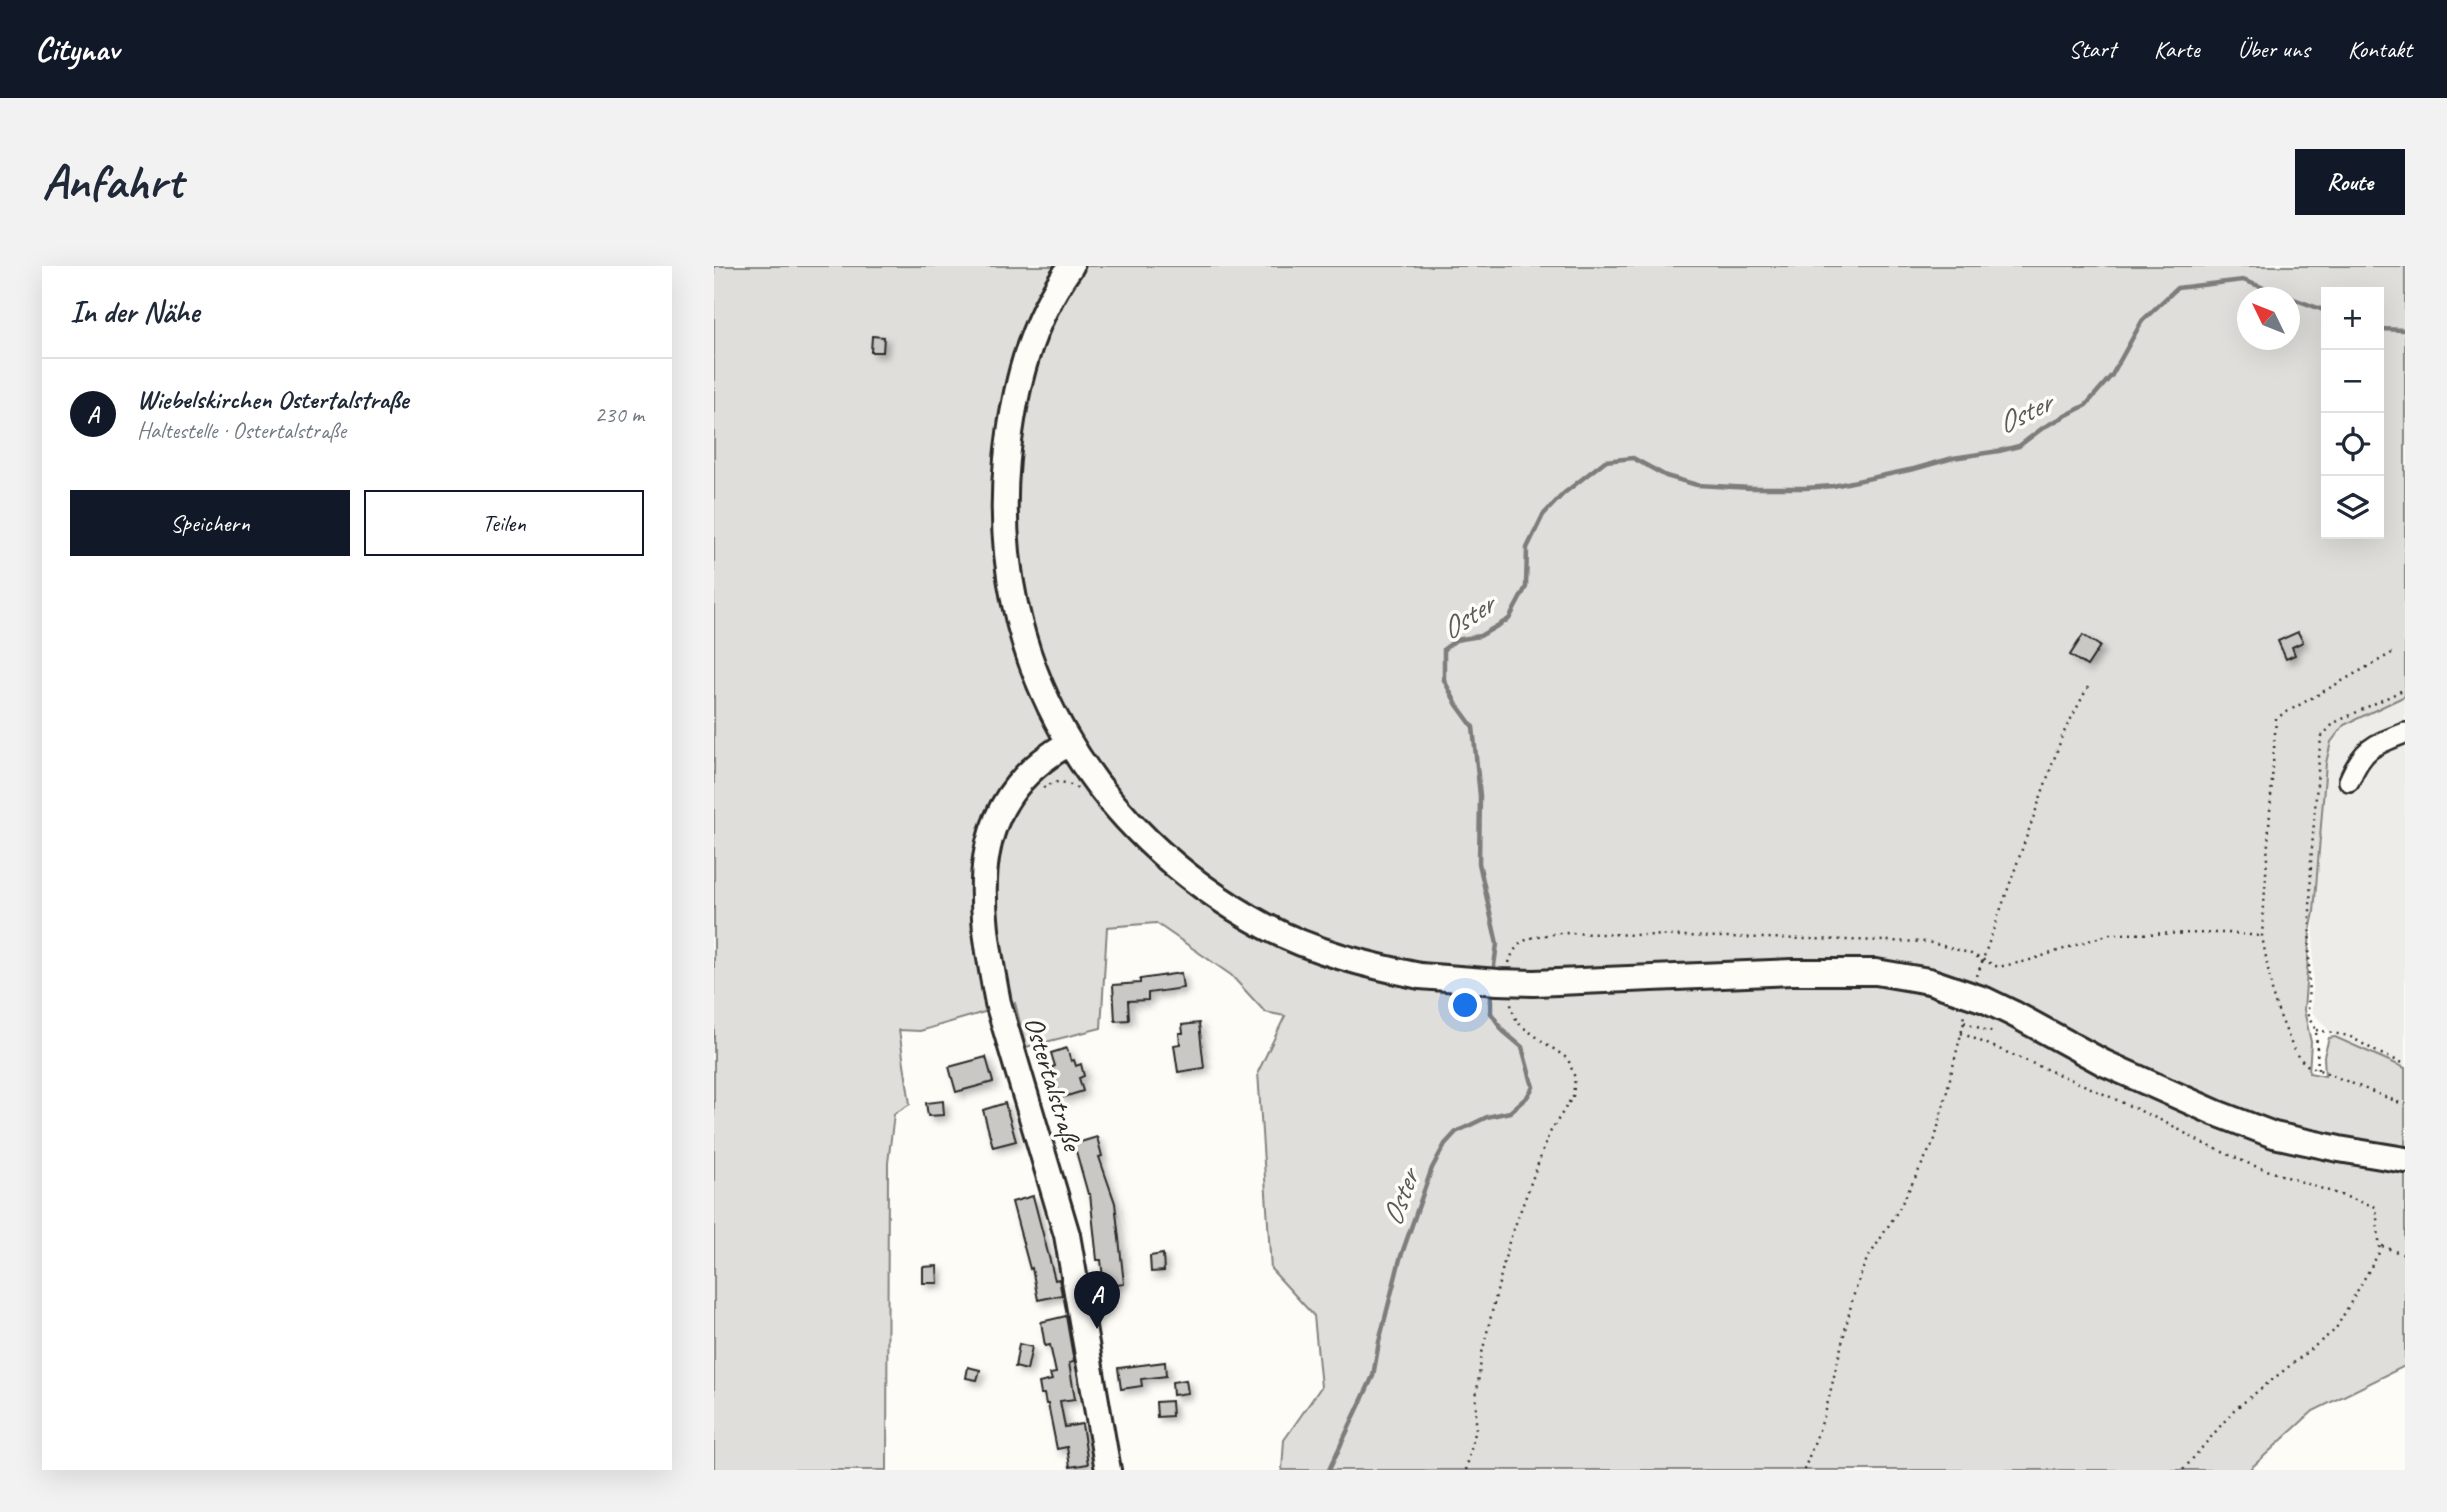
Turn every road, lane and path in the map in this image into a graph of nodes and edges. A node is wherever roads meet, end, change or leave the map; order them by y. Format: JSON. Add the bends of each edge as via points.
{"nodes":[{"id":1,"x":1071,"y":266,"type":"edge"},
{"id":2,"x":2392,"y":653,"type":"dead end"},
{"id":3,"x":2090,"y":683,"type":"dead end"},
{"id":4,"x":2405,"y":690,"type":"edge"},
{"id":5,"x":2405,"y":733,"type":"edge"},
{"id":6,"x":1069,"y":743,"type":"junction"},
{"id":7,"x":2349,"y":781,"type":"dead end"},
{"id":8,"x":2262,"y":936,"type":"junction"},
{"id":9,"x":1983,"y":960,"type":"junction"},
{"id":10,"x":1507,"y":970,"type":"dead end"},
{"id":11,"x":1509,"y":999,"type":"dead end"},
{"id":12,"x":1963,"y":1013,"type":"dead end"},
{"id":13,"x":1964,"y":1022,"type":"junction"},
{"id":14,"x":2316,"y":1030,"type":"junction"},
{"id":15,"x":1990,"y":1032,"type":"dead end"},
{"id":16,"x":1961,"y":1033,"type":"junction"},
{"id":17,"x":2405,"y":1065,"type":"edge"},
{"id":18,"x":2318,"y":1070,"type":"junction"},
{"id":19,"x":2405,"y":1105,"type":"edge"},
{"id":20,"x":2405,"y":1160,"type":"edge"},
{"id":21,"x":2381,"y":1246,"type":"junction"},
{"id":22,"x":2405,"y":1255,"type":"edge"},
{"id":23,"x":1108,"y":1470,"type":"edge"},
{"id":24,"x":1466,"y":1470,"type":"edge"},
{"id":25,"x":1804,"y":1470,"type":"edge"},
{"id":26,"x":2183,"y":1470,"type":"edge"}],
"edges":[{"from":1,"to":6,"type":"main road","via":[[1041,313],[1027,348],[1010,433],[1004,516],[1023,639]]},
{"from":2,"to":8,"type":"path","via":[[2276,718]]},
{"from":3,"to":9,"type":"path","via":[[2063,734]]},
{"from":4,"to":14,"type":"path","via":[[2333,723],[2322,736],[2311,861],[2308,1017]]},
{"from":5,"to":7,"type":"lane","via":[[2379,742],[2358,760]]},
{"from":6,"to":20,"type":"main road","bridge":true,"via":[[1102,791],[1179,870],[1266,927],[1351,961],[1420,976],[1534,983],[1813,972],[1876,972],[1929,981],[1985,1000],[2138,1079],[2274,1135]]},
{"from":6,"to":23,"type":"main road","name":"Ostertalstraße","via":[[1046,757],[1004,801],[988,842],[984,899],[998,1003],[1067,1235]]},
{"from":8,"to":9,"type":"path","via":[[2110,934],[1998,967]]},
{"from":8,"to":18,"type":"path","via":[[2274,1001],[2293,1048],[2299,1058]]},
{"from":9,"to":10,"type":"path","via":[[1928,943],[1561,933],[1521,942]]},
{"from":11,"to":24,"type":"path","via":[[1521,1026],[1568,1059],[1575,1078],[1573,1096],[1549,1134],[1509,1242],[1482,1353],[1476,1429]]},
{"from":12,"to":13,"type":"path"},
{"from":13,"to":15,"type":"path"},
{"from":13,"to":16,"type":"path"},
{"from":14,"to":17,"type":"path","via":[[2349,1036]]},
{"from":14,"to":18,"type":"path"},
{"from":16,"to":21,"type":"path","via":[[2093,1089],[2252,1165],[2376,1207]]},
{"from":16,"to":25,"type":"path","via":[[1935,1139],[1865,1264],[1853,1297],[1825,1414]]},
{"from":18,"to":19,"type":"path"},
{"from":21,"to":22,"type":"path"},
{"from":21,"to":26,"type":"path","via":[[2335,1329],[2234,1410]]}]}
